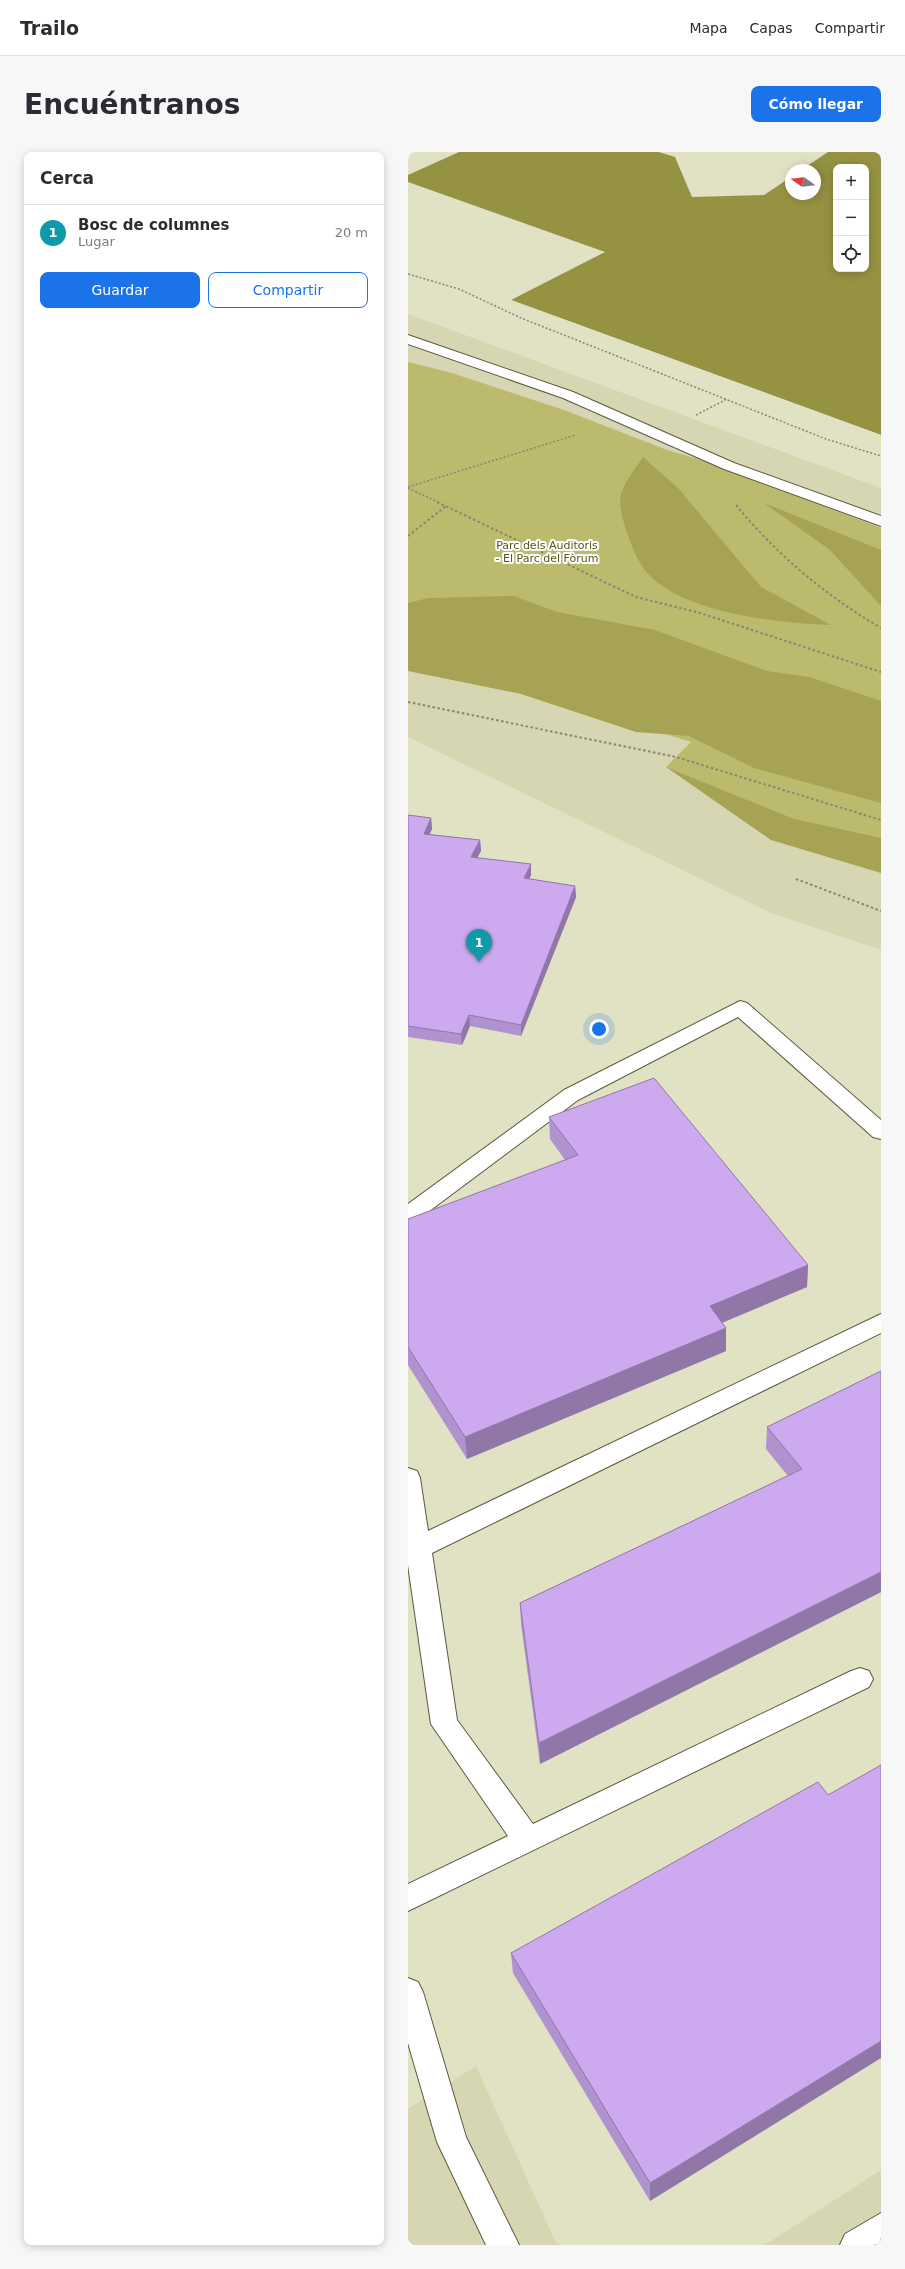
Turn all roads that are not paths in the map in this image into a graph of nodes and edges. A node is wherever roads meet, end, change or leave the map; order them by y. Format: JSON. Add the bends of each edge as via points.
{"nodes":[{"id":1,"x":408,"y":339,"type":"edge"},
{"id":2,"x":881,"y":521,"type":"edge"},
{"id":3,"x":881,"y":1132,"type":"edge"},
{"id":4,"x":408,"y":1214,"type":"edge"},
{"id":5,"x":881,"y":1323,"type":"edge"},
{"id":6,"x":408,"y":1478,"type":"edge"},
{"id":7,"x":418,"y":1548,"type":"junction"},
{"id":8,"x":860,"y":1679,"type":"dead end"},
{"id":9,"x":528,"y":1840,"type":"junction"},
{"id":10,"x":408,"y":1898,"type":"edge"},
{"id":11,"x":408,"y":1992,"type":"edge"},
{"id":12,"x":881,"y":2229,"type":"edge"},
{"id":13,"x":503,"y":2245,"type":"edge"},
{"id":14,"x":856,"y":2245,"type":"edge"}],
"edges":[{"from":1,"to":2,"type":"street","via":[[568,395],[729,466]]},
{"from":3,"to":4,"type":"street","via":[[740,1008],[571,1095]]},
{"from":5,"to":7,"type":"street"},
{"from":6,"to":7,"type":"street"},
{"from":7,"to":9,"type":"street","via":[[444,1724]]},
{"from":8,"to":9,"type":"street"},
{"from":9,"to":10,"type":"street"},
{"from":11,"to":13,"type":"street","via":[[452,2142]]},
{"from":12,"to":14,"type":"street"}]}
